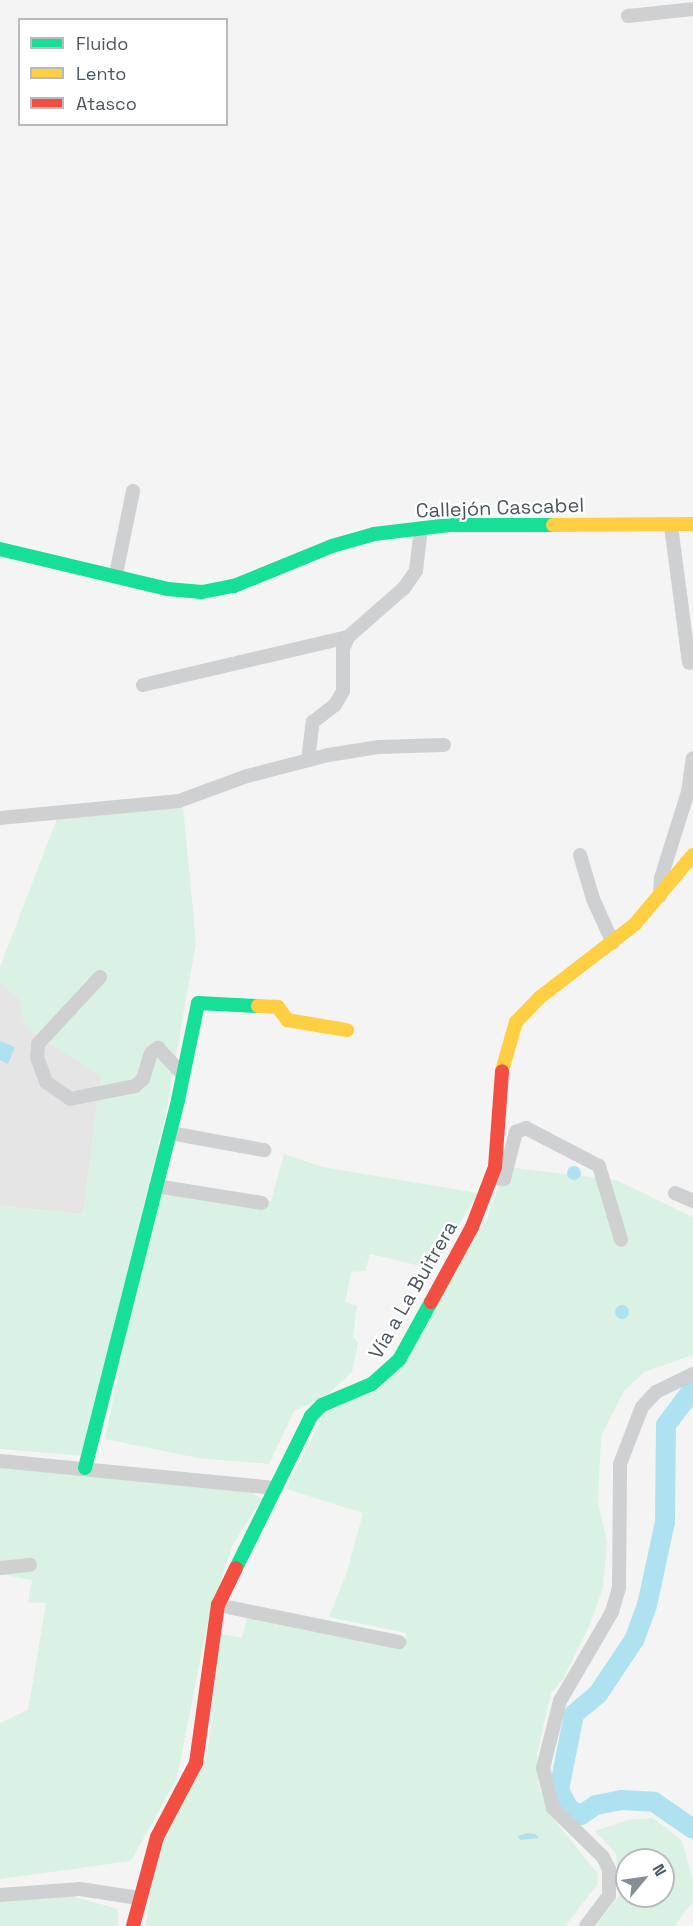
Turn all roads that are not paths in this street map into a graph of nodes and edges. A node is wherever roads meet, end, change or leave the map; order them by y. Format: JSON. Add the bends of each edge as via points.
{"nodes":[{"id":1,"x":693,"y":9,"type":"edge"},
{"id":2,"x":628,"y":16,"type":"dead end"},
{"id":3,"x":133,"y":491,"type":"dead end"},
{"id":4,"x":693,"y":524,"type":"edge"},
{"id":5,"x":671,"y":526,"type":"junction"},
{"id":6,"x":421,"y":528,"type":"junction"},
{"id":7,"x":0,"y":549,"type":"edge"},
{"id":8,"x":116,"y":574,"type":"junction"},
{"id":9,"x":348,"y":637,"type":"junction"},
{"id":10,"x":688,"y":663,"type":"dead end"},
{"id":11,"x":143,"y":685,"type":"dead end"},
{"id":12,"x":444,"y":745,"type":"dead end"},
{"id":13,"x":693,"y":759,"type":"edge"},
{"id":14,"x":308,"y":760,"type":"junction"},
{"id":15,"x":0,"y":818,"type":"edge"},
{"id":16,"x":580,"y":855,"type":"dead end"},
{"id":17,"x":693,"y":855,"type":"edge"},
{"id":18,"x":660,"y":897,"type":"junction"},
{"id":19,"x":613,"y":943,"type":"junction"},
{"id":20,"x":100,"y":977,"type":"dead end"},
{"id":21,"x":347,"y":1030,"type":"dead end"},
{"id":22,"x":183,"y":1075,"type":"junction"},
{"id":23,"x":170,"y":1133,"type":"junction"},
{"id":24,"x":264,"y":1150,"type":"dead end"},
{"id":25,"x":492,"y":1178,"type":"junction"},
{"id":26,"x":156,"y":1186,"type":"junction"},
{"id":27,"x":675,"y":1193,"type":"dead end"},
{"id":28,"x":693,"y":1201,"type":"edge"},
{"id":29,"x":262,"y":1203,"type":"dead end"},
{"id":30,"x":621,"y":1240,"type":"dead end"},
{"id":31,"x":693,"y":1374,"type":"edge"},
{"id":32,"x":0,"y":1461,"type":"edge"},
{"id":33,"x":85,"y":1468,"type":"junction"},
{"id":34,"x":277,"y":1488,"type":"junction"},
{"id":35,"x":30,"y":1565,"type":"dead end"},
{"id":36,"x":0,"y":1568,"type":"edge"},
{"id":37,"x":218,"y":1605,"type":"junction"},
{"id":38,"x":399,"y":1642,"type":"dead end"},
{"id":39,"x":0,"y":1895,"type":"edge"},
{"id":40,"x":138,"y":1898,"type":"junction"},
{"id":41,"x":133,"y":1926,"type":"edge"},
{"id":42,"x":586,"y":1926,"type":"edge"}],
"edges":[{"from":1,"to":2,"type":"street"},
{"from":3,"to":8,"type":"street"},
{"from":4,"to":5,"type":"street","name":"Callejón Cascabel"},
{"from":5,"to":6,"type":"street","name":"Callejón Cascabel"},
{"from":5,"to":10,"type":"street"},
{"from":6,"to":8,"type":"street","name":"Callejón Cascabel","via":[[374,534],[332,546],[234,586],[202,592],[168,589]]},
{"from":6,"to":9,"type":"street","via":[[416,571],[404,588]]},
{"from":7,"to":8,"type":"street","name":"Callejón Cascabel","via":[[33,561]]},
{"from":9,"to":11,"type":"street"},
{"from":9,"to":14,"type":"street","via":[[343,649],[343,691],[335,705],[313,722]]},
{"from":12,"to":14,"type":"street","via":[[367,748]]},
{"from":13,"to":18,"type":"street","via":[[688,792],[661,878]]},
{"from":14,"to":15,"type":"street","via":[[247,776],[179,801]]},
{"from":16,"to":19,"type":"street","via":[[593,899]]},
{"from":17,"to":18,"type":"street","name":"Vía a La Buitrera"},
{"from":18,"to":19,"type":"street","name":"Vía a La Buitrera"},
{"from":19,"to":25,"type":"street","name":"Vía a La Buitrera","via":[[539,998],[516,1022],[502,1070]]},
{"from":20,"to":22,"type":"street","via":[[38,1044],[37,1057],[46,1082],[70,1099],[135,1086],[143,1079],[151,1053],[158,1048]]},
{"from":21,"to":22,"type":"street","via":[[287,1020],[278,1007],[198,1003]]},
{"from":22,"to":23,"type":"street"},
{"from":23,"to":24,"type":"street"},
{"from":23,"to":26,"type":"street"},
{"from":25,"to":30,"type":"street","via":[[504,1179],[518,1128],[537,1133],[599,1166]]},
{"from":25,"to":34,"type":"street","name":"Vía a La Buitrera","via":[[472,1227],[399,1360],[372,1384],[322,1406],[310,1416]]},
{"from":26,"to":29,"type":"street"},
{"from":26,"to":33,"type":"street"},
{"from":27,"to":28,"type":"street"},
{"from":31,"to":42,"type":"street","via":[[656,1392],[642,1407],[620,1464],[619,1587],[612,1612],[560,1701],[543,1768],[553,1808],[603,1857],[609,1869],[609,1896]]},
{"from":32,"to":33,"type":"street"},
{"from":33,"to":34,"type":"street"},
{"from":34,"to":37,"type":"street","name":"Vía a La Buitrera"},
{"from":35,"to":36,"type":"street"},
{"from":37,"to":38,"type":"street"},
{"from":37,"to":40,"type":"street","name":"Vía a La Buitrera","via":[[196,1763],[157,1837]]},
{"from":39,"to":40,"type":"street","via":[[80,1889]]},
{"from":40,"to":41,"type":"street","name":"Vía a La Buitrera"}]}
